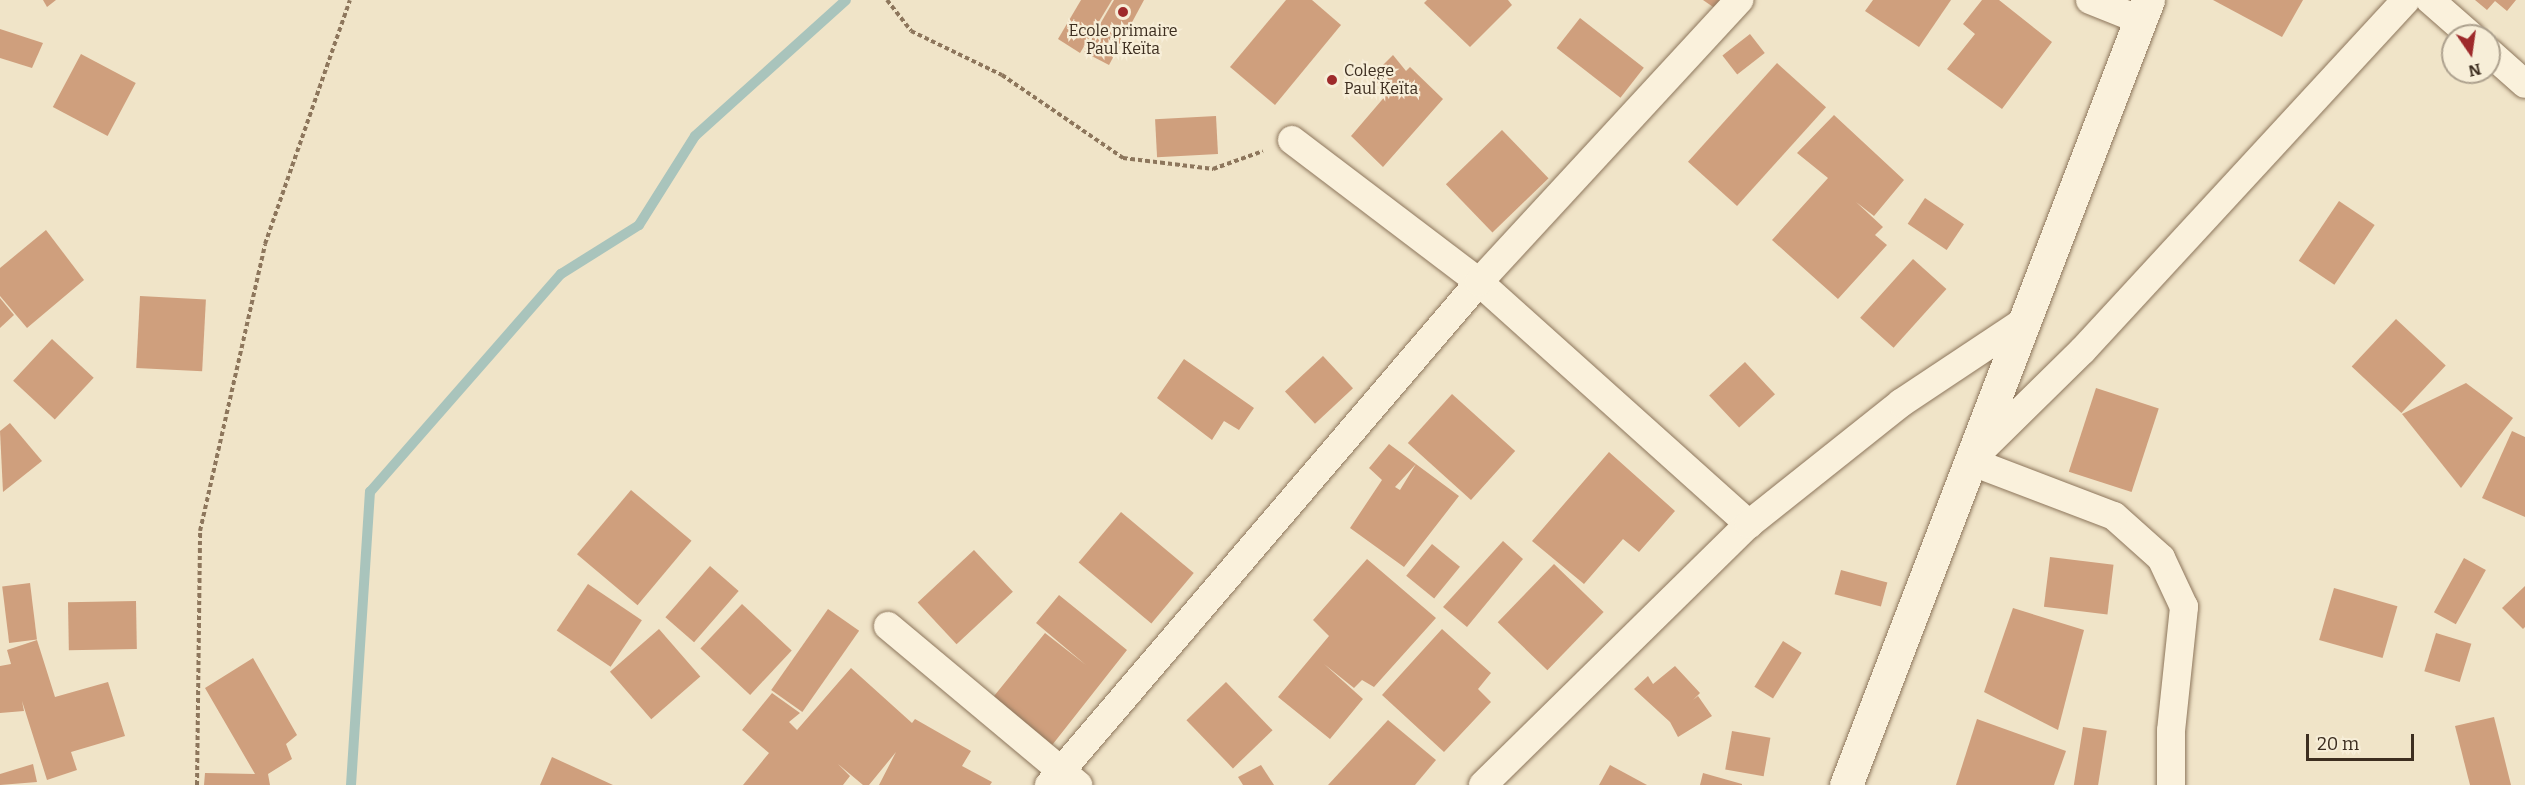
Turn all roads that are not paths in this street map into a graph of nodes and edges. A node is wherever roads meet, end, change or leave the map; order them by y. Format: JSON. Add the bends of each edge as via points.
{"nodes":[{"id":1,"x":1739,"y":0,"type":"edge"},
{"id":2,"x":2090,"y":0,"type":"edge"},
{"id":3,"x":2406,"y":0,"type":"edge"},
{"id":4,"x":2430,"y":0,"type":"edge"},
{"id":5,"x":2144,"y":10,"type":"edge"},
{"id":6,"x":2457,"y":24,"type":"edge"},
{"id":7,"x":2501,"y":63,"type":"edge"},
{"id":8,"x":2525,"y":84,"type":"edge"},
{"id":9,"x":1292,"y":140,"type":"road end"},
{"id":10,"x":1479,"y":282,"type":"junction"},
{"id":11,"x":2023,"y":322,"type":"junction"},
{"id":12,"x":1970,"y":461,"type":"junction"},
{"id":13,"x":1749,"y":524,"type":"junction"},
{"id":14,"x":888,"y":626,"type":"dead end"},
{"id":15,"x":1063,"y":780,"type":"edge"},
{"id":16,"x":1482,"y":785,"type":"edge"},
{"id":17,"x":1846,"y":785,"type":"edge"},
{"id":18,"x":2171,"y":785,"type":"edge"}],
"edges":[{"from":1,"to":10,"type":"street"},
{"from":2,"to":5,"type":"street"},
{"from":3,"to":12,"type":"street","via":[[2083,350]]},
{"from":4,"to":6,"type":"street"},
{"from":5,"to":11,"type":"main road"},
{"from":7,"to":8,"type":"street"},
{"from":9,"to":10,"type":"street"},
{"from":10,"to":13,"type":"street"},
{"from":10,"to":15,"type":"street"},
{"from":11,"to":12,"type":"main road"},
{"from":11,"to":13,"type":"street","via":[[1900,403]]},
{"from":12,"to":17,"type":"main road"},
{"from":12,"to":18,"type":"street","via":[[2114,516],[2161,558],[2184,607],[2171,731]]},
{"from":13,"to":16,"type":"street"},
{"from":14,"to":15,"type":"street"}]}
